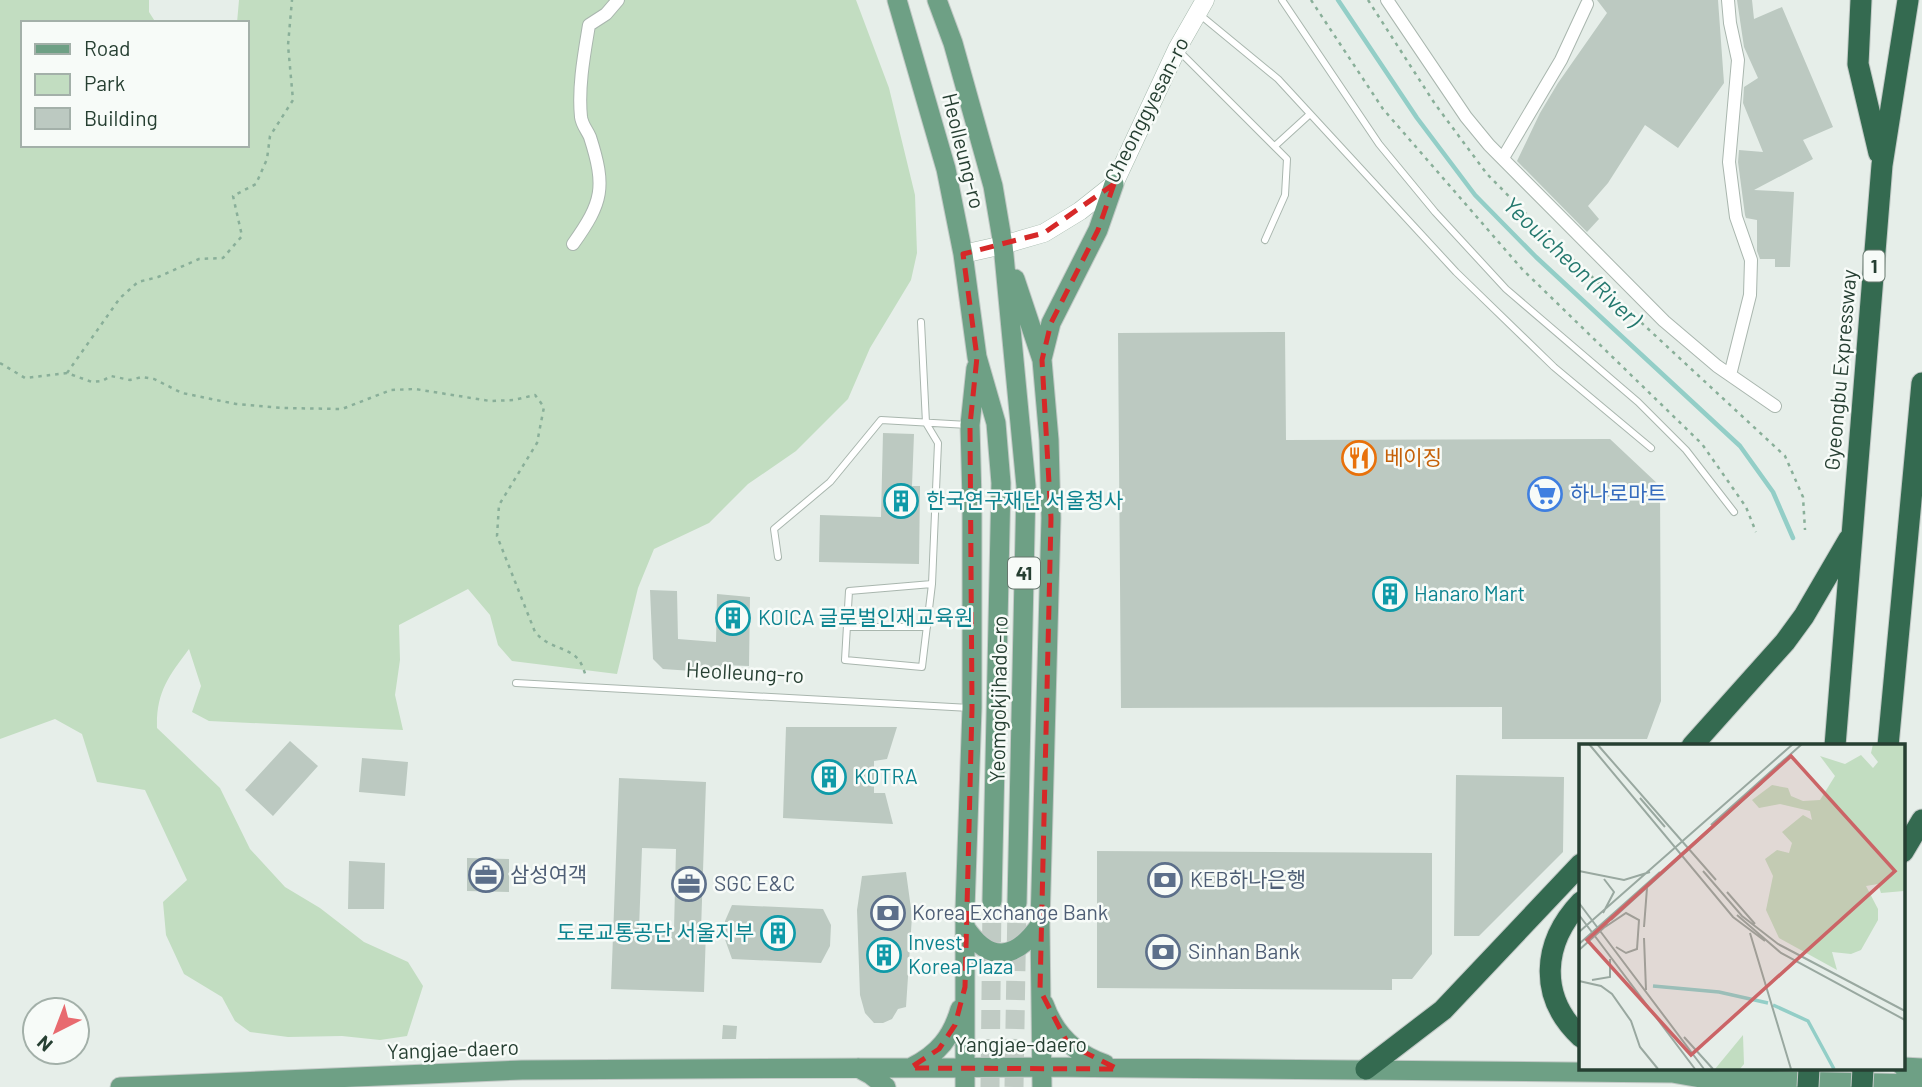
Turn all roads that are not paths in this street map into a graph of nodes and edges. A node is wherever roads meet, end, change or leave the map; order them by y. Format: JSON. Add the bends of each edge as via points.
{"nodes":[{"id":1,"x":618,"y":0,"type":"edge"},
{"id":2,"x":897,"y":0,"type":"edge"},
{"id":3,"x":937,"y":0,"type":"edge"},
{"id":4,"x":1282,"y":0,"type":"edge"},
{"id":5,"x":1387,"y":0,"type":"edge"},
{"id":6,"x":1728,"y":0,"type":"edge"},
{"id":7,"x":1861,"y":0,"type":"edge"},
{"id":8,"x":1908,"y":0,"type":"edge"},
{"id":9,"x":1587,"y":4,"type":"dead end"},
{"id":10,"x":1201,"y":6,"type":"edge"},
{"id":11,"x":1177,"y":49,"type":"junction"},
{"id":12,"x":1310,"y":114,"type":"junction"},
{"id":13,"x":1276,"y":145,"type":"junction"},
{"id":14,"x":1503,"y":158,"type":"junction"},
{"id":15,"x":1882,"y":165,"type":"junction"},
{"id":16,"x":1114,"y":184,"type":"junction"},
{"id":17,"x":1265,"y":240,"type":"dead end"},
{"id":18,"x":573,"y":244,"type":"dead end"},
{"id":19,"x":1003,"y":245,"type":"junction"},
{"id":20,"x":963,"y":254,"type":"junction"},
{"id":21,"x":921,"y":322,"type":"dead end"},
{"id":22,"x":977,"y":357,"type":"junction"},
{"id":23,"x":1042,"y":360,"type":"junction"},
{"id":24,"x":1730,"y":375,"type":"junction"},
{"id":25,"x":1922,"y":383,"type":"edge"},
{"id":26,"x":1775,"y":406,"type":"dead end"},
{"id":27,"x":926,"y":423,"type":"junction"},
{"id":28,"x":970,"y":425,"type":"junction"},
{"id":29,"x":1651,"y":448,"type":"dead end"},
{"id":30,"x":1734,"y":512,"type":"dead end"},
{"id":31,"x":1852,"y":534,"type":"junction"},
{"id":32,"x":778,"y":557,"type":"dead end"},
{"id":33,"x":932,"y":584,"type":"junction"},
{"id":34,"x":847,"y":627,"type":"junction"},
{"id":35,"x":927,"y":627,"type":"junction"},
{"id":36,"x":516,"y":683,"type":"dead end"},
{"id":37,"x":972,"y":708,"type":"junction"},
{"id":38,"x":1694,"y":744,"type":"edge"},
{"id":39,"x":1835,"y":744,"type":"edge"},
{"id":40,"x":1888,"y":744,"type":"edge"},
{"id":41,"x":1922,"y":820,"type":"edge"},
{"id":42,"x":1904,"y":850,"type":"edge"},
{"id":43,"x":1579,"y":866,"type":"edge"},
{"id":44,"x":992,"y":901,"type":"tunnel mouth"},
{"id":45,"x":1017,"y":903,"type":"tunnel mouth"},
{"id":46,"x":1579,"y":905,"type":"edge"},
{"id":47,"x":1040,"y":925,"type":"junction"},
{"id":48,"x":965,"y":927,"type":"junction"},
{"id":49,"x":965,"y":987,"type":"junction"},
{"id":50,"x":1040,"y":990,"type":"junction"},
{"id":51,"x":1579,"y":1035,"type":"edge"},
{"id":52,"x":1904,"y":1067,"type":"edge"},
{"id":53,"x":857,"y":1068,"type":"junction"},
{"id":54,"x":910,"y":1068,"type":"junction"},
{"id":55,"x":1922,"y":1068,"type":"edge"},
{"id":56,"x":1118,"y":1069,"type":"junction"},
{"id":57,"x":1366,"y":1069,"type":"junction"},
{"id":58,"x":1690,"y":1070,"type":"edge"},
{"id":59,"x":1672,"y":1073,"type":"junction"},
{"id":60,"x":965,"y":1077,"type":"edge"},
{"id":61,"x":1042,"y":1077,"type":"edge"},
{"id":62,"x":1922,"y":1084,"type":"edge"},
{"id":63,"x":120,"y":1087,"type":"edge"},
{"id":64,"x":886,"y":1087,"type":"edge"}],
"edges":[{"from":1,"to":18,"type":"street","via":[[589,25],[581,122],[589,134],[601,189],[596,208]]},
{"from":2,"to":20,"type":"main road","name":"Heolleung-ro","number":"41","via":[[947,169]]},
{"from":3,"to":19,"type":"main road","name":"Heolleung-ro","number":"41","via":[[973,110]]},
{"from":4,"to":30,"type":"lane","via":[[1379,144],[1434,212],[1506,289],[1638,402],[1686,450]]},
{"from":5,"to":14,"type":"street","via":[[1466,117]]},
{"from":6,"to":24,"type":"street","via":[[1738,60],[1729,162],[1736,217],[1751,260],[1750,295]]},
{"from":7,"to":15,"type":"highway","via":[[1858,65]]},
{"from":8,"to":15,"type":"highway","name":"Gyeongbu Expressway","number":"1"},
{"from":9,"to":14,"type":"street","via":[[1561,60]]},
{"from":10,"to":11,"type":"main road","name":"Cheonggyesan-ro"},
{"from":10,"to":12,"type":"lane"},
{"from":11,"to":13,"type":"lane"},
{"from":11,"to":16,"type":"main road","name":"Cheonggyesan-ro"},
{"from":12,"to":13,"type":"lane"},
{"from":12,"to":29,"type":"lane","via":[[1456,272],[1553,367]]},
{"from":13,"to":17,"type":"lane","via":[[1287,159],[1285,195]]},
{"from":14,"to":24,"type":"street","via":[[1664,321]]},
{"from":15,"to":31,"type":"highway","name":"Gyeongbu Expressway","number":"1"},
{"from":16,"to":19,"type":"main road","name":"Cheonggyesan-ro","via":[[1044,233]]},
{"from":16,"to":23,"type":"main road","via":[[1098,230],[1051,323]]},
{"from":19,"to":20,"type":"main road","name":"Cheonggyesan-ro"},
{"from":19,"to":23,"type":"main road"},
{"from":19,"to":45,"type":"main road","name":"Yeomgokjihado-ro","number":"41","via":[[1026,486]]},
{"from":20,"to":22,"type":"main road","name":"Heolleung-ro","number":"41"},
{"from":21,"to":27,"type":"lane"},
{"from":22,"to":28,"type":"main road"},
{"from":22,"to":44,"type":"main road","name":"Yeomgokjihado-ro","number":"41","via":[[996,423],[1000,483]]},
{"from":23,"to":47,"type":"main road","via":[[1051,518]]},
{"from":24,"to":26,"type":"street"},
{"from":25,"to":40,"type":"highway"},
{"from":27,"to":28,"type":"lane"},
{"from":27,"to":32,"type":"lane","via":[[881,420],[830,482],[774,529]]},
{"from":27,"to":33,"type":"lane","via":[[938,443]]},
{"from":28,"to":37,"type":"main road"},
{"from":31,"to":38,"type":"highway","via":[[1785,642]]},
{"from":31,"to":39,"type":"highway","name":"Gyeongbu Expressway","number":"1"},
{"from":33,"to":34,"type":"lane","via":[[849,591]]},
{"from":33,"to":35,"type":"lane"},
{"from":34,"to":35,"type":"lane"},
{"from":34,"to":35,"type":"lane","via":[[845,660],[922,667]]},
{"from":36,"to":37,"type":"lane","name":"Heolleung-ro"},
{"from":37,"to":48,"type":"main road"},
{"from":41,"to":42,"type":"highway"},
{"from":43,"to":57,"type":"highway","via":[[1443,1010]]},
{"from":46,"to":51,"type":"highway","via":[[1560,929],[1550,970],[1558,1007]]},
{"from":47,"to":48,"type":"main road","via":[[1020,948],[1001,954],[981,945]]},
{"from":47,"to":50,"type":"main road"},
{"from":48,"to":49,"type":"main road"},
{"from":49,"to":54,"type":"main road","via":[[948,1038]]},
{"from":49,"to":60,"type":"main road"},
{"from":50,"to":56,"type":"main road","via":[[1051,1019],[1068,1044],[1082,1055]]},
{"from":50,"to":61,"type":"main road"},
{"from":52,"to":55,"type":"main road"},
{"from":53,"to":54,"type":"main road","name":"Yangjae-daero"},
{"from":53,"to":63,"type":"main road","name":"Yangjae-daero","via":[[522,1070]]},
{"from":53,"to":64,"type":"main road"},
{"from":54,"to":60,"type":"main road","name":"Yangjae-daero"},
{"from":56,"to":57,"type":"main road","name":"Yangjae-daero"},
{"from":56,"to":61,"type":"main road","name":"Yangjae-daero"},
{"from":57,"to":59,"type":"main road","name":"Yangjae-daero"},
{"from":58,"to":59,"type":"main road"},
{"from":59,"to":62,"type":"main road","name":"Yangjae-daero","via":[[1707,1079]]},
{"from":60,"to":61,"type":"main road","name":"Yangjae-daero"}]}
